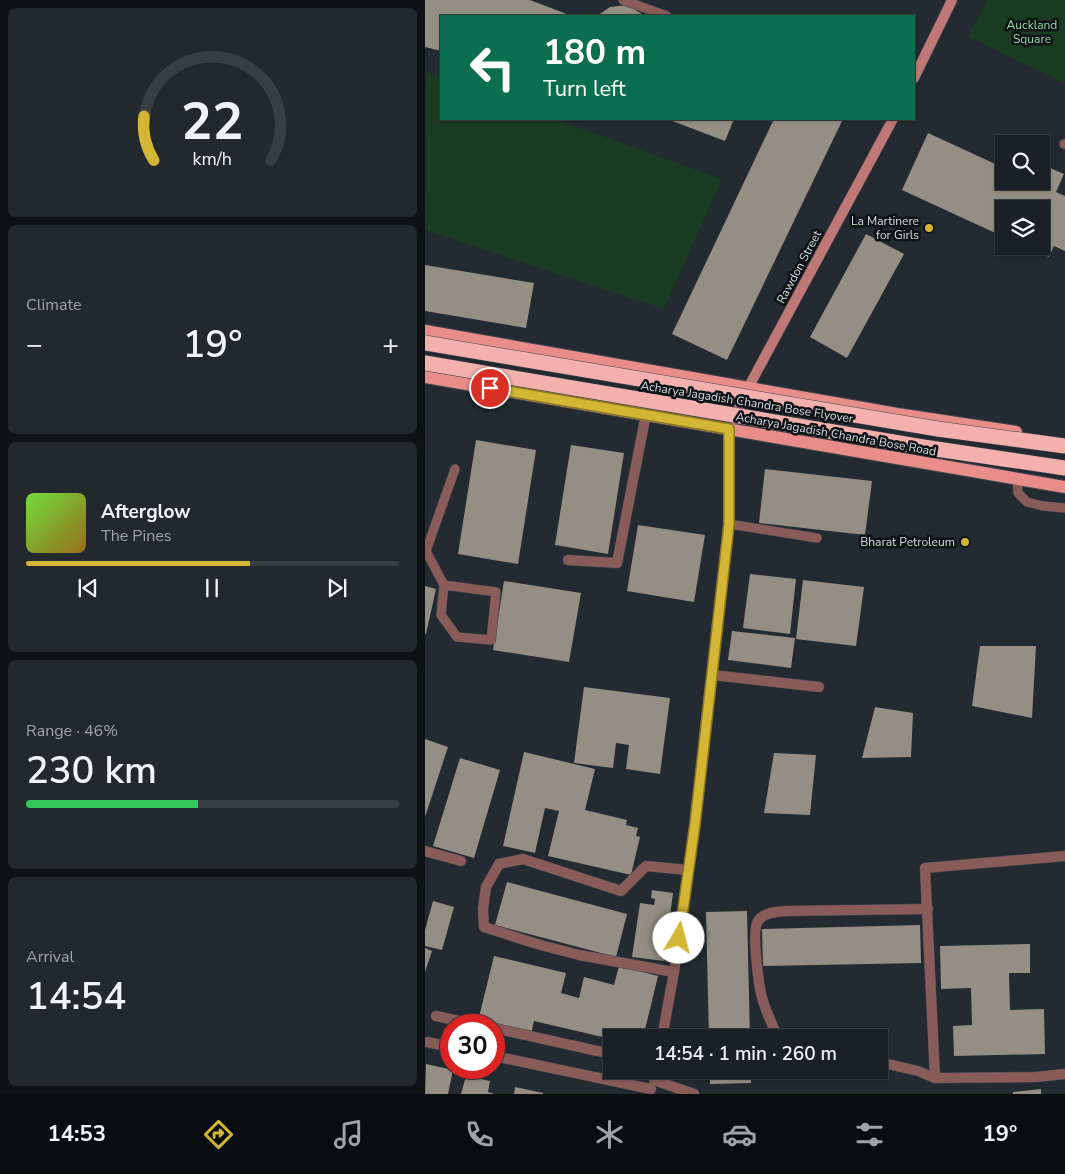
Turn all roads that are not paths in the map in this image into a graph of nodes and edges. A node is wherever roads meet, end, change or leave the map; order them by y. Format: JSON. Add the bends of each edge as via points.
{"nodes":[{"id":1,"x":623,"y":0,"type":"edge"},
{"id":2,"x":952,"y":0,"type":"edge"},
{"id":3,"x":664,"y":15,"type":"edge"},
{"id":4,"x":915,"y":76,"type":"edge"},
{"id":5,"x":892,"y":120,"type":"edge"},
{"id":6,"x":425,"y":331,"type":"edge"},
{"id":7,"x":425,"y":343,"type":"edge"},
{"id":8,"x":425,"y":363,"type":"edge"},
{"id":9,"x":425,"y":377,"type":"edge"},
{"id":10,"x":748,"y":388,"type":"junction"},
{"id":11,"x":646,"y":414,"type":"junction"},
{"id":12,"x":729,"y":429,"type":"junction"},
{"id":13,"x":1065,"y":440,"type":"edge"},
{"id":14,"x":1065,"y":446,"type":"edge"},
{"id":15,"x":1065,"y":468,"type":"edge"},
{"id":16,"x":455,"y":469,"type":"dead end"},
{"id":17,"x":1017,"y":479,"type":"junction"},
{"id":18,"x":1065,"y":487,"type":"edge"},
{"id":19,"x":1065,"y":508,"type":"edge"},
{"id":20,"x":729,"y":524,"type":"junction"},
{"id":21,"x":817,"y":538,"type":"dead end"},
{"id":22,"x":425,"y":552,"type":"edge"},
{"id":23,"x":568,"y":560,"type":"dead end"},
{"id":24,"x":444,"y":585,"type":"junction"},
{"id":25,"x":713,"y":675,"type":"junction"},
{"id":26,"x":819,"y":687,"type":"dead end"},
{"id":27,"x":425,"y":851,"type":"edge"},
{"id":28,"x":1065,"y":856,"type":"edge"},
{"id":29,"x":461,"y":861,"type":"dead end"},
{"id":30,"x":688,"y":870,"type":"junction"},
{"id":31,"x":928,"y":910,"type":"junction"},
{"id":32,"x":674,"y":972,"type":"junction"},
{"id":33,"x":436,"y":1016,"type":"dead end"},
{"id":34,"x":440,"y":1017,"type":"edge"},
{"id":35,"x":664,"y":1029,"type":"edge"},
{"id":36,"x":774,"y":1029,"type":"edge"},
{"id":37,"x":505,"y":1030,"type":"edge"},
{"id":38,"x":427,"y":1042,"type":"dead end"},
{"id":39,"x":440,"y":1045,"type":"edge"},
{"id":40,"x":603,"y":1052,"type":"edge"},
{"id":41,"x":505,"y":1058,"type":"edge"},
{"id":42,"x":888,"y":1064,"type":"edge"},
{"id":43,"x":1065,"y":1074,"type":"edge"},
{"id":44,"x":935,"y":1078,"type":"junction"},
{"id":45,"x":652,"y":1083,"type":"edge"},
{"id":46,"x":694,"y":1094,"type":"edge"}],
"edges":[{"from":1,"to":3,"type":"lane"},
{"from":2,"to":4,"type":"street"},
{"from":5,"to":10,"type":"street","name":"Rawdon Street"},
{"from":6,"to":10,"type":"main road"},
{"from":7,"to":14,"type":"highway","name":"Acharya Jagadish Chandra Bose Flyover","bridge":true,"via":[[938,429]]},
{"from":8,"to":15,"type":"highway","name":"Acharya Jagadish Chandra Bose Flyover","bridge":true},
{"from":9,"to":11,"type":"main road","name":"Acharya Jagadish Chandra Bose Road"},
{"from":10,"to":12,"type":"street","name":"Rawdon Street"},
{"from":10,"to":13,"type":"main road"},
{"from":11,"to":12,"type":"main road","name":"Acharya Jagadish Chandra Bose Road"},
{"from":11,"to":23,"type":"street","via":[[617,563]]},
{"from":12,"to":17,"type":"main road","name":"Acharya Jagadish Chandra Bose Road"},
{"from":12,"to":20,"type":"street"},
{"from":16,"to":22,"type":"lane"},
{"from":17,"to":18,"type":"main road","name":"Acharya Jagadish Chandra Bose Road"},
{"from":17,"to":19,"type":"lane","via":[[1018,493],[1027,502]]},
{"from":20,"to":21,"type":"lane"},
{"from":20,"to":25,"type":"street"},
{"from":22,"to":24,"type":"lane"},
{"from":24,"to":24,"type":"lane","via":[[441,615],[457,636],[491,640],[495,592]]},
{"from":25,"to":26,"type":"street"},
{"from":25,"to":30,"type":"street"},
{"from":27,"to":29,"type":"street"},
{"from":28,"to":31,"type":"street","via":[[925,868]]},
{"from":30,"to":32,"type":"street"},
{"from":30,"to":32,"type":"street","via":[[646,866],[621,891],[523,859],[499,864],[486,887],[485,927],[579,955]]},
{"from":31,"to":36,"type":"street","via":[[786,911],[771,912],[759,919],[755,926],[758,977],[762,1000]]},
{"from":31,"to":44,"type":"street"},
{"from":32,"to":35,"type":"street"},
{"from":33,"to":34,"type":"street"},
{"from":37,"to":40,"type":"street"},
{"from":38,"to":39,"type":"street"},
{"from":41,"to":45,"type":"street"},
{"from":42,"to":44,"type":"street"},
{"from":43,"to":44,"type":"street"},
{"from":45,"to":46,"type":"street"}]}
